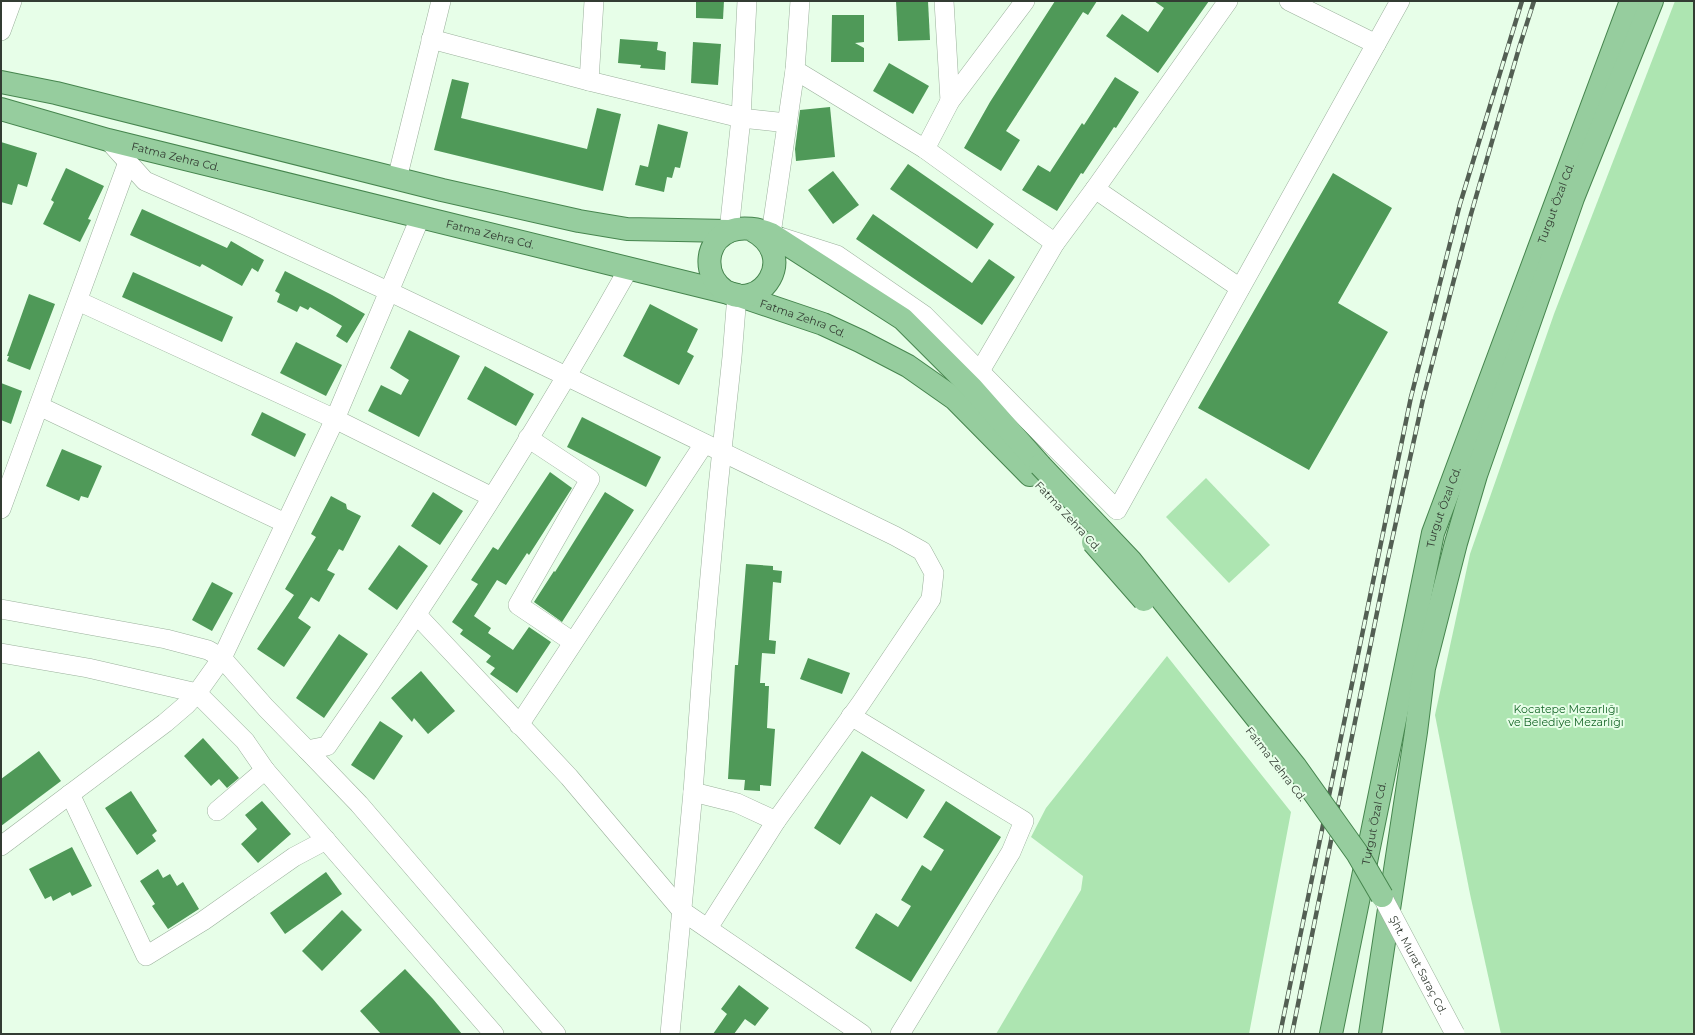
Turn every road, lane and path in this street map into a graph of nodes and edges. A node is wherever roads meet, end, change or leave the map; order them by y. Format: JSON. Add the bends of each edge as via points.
{"nodes":[{"id":1,"x":12,"y":1,"type":"edge"},
{"id":2,"x":441,"y":1,"type":"edge"},
{"id":3,"x":594,"y":1,"type":"edge"},
{"id":4,"x":747,"y":1,"type":"edge"},
{"id":5,"x":800,"y":1,"type":"edge"},
{"id":6,"x":944,"y":1,"type":"edge"},
{"id":7,"x":1025,"y":1,"type":"edge"},
{"id":8,"x":1228,"y":1,"type":"edge"},
{"id":9,"x":1289,"y":1,"type":"edge"},
{"id":10,"x":1400,"y":1,"type":"edge"},
{"id":11,"x":1631,"y":1,"type":"edge"},
{"id":12,"x":1652,"y":1,"type":"edge"},
{"id":13,"x":1,"y":31,"type":"edge"},
{"id":14,"x":431,"y":39,"type":"junction"},
{"id":15,"x":1376,"y":44,"type":"junction"},
{"id":16,"x":795,"y":70,"type":"junction"},
{"id":17,"x":589,"y":81,"type":"junction"},
{"id":18,"x":1,"y":82,"type":"edge"},
{"id":19,"x":950,"y":100,"type":"junction"},
{"id":20,"x":1,"y":109,"type":"edge"},
{"id":21,"x":741,"y":118,"type":"junction"},
{"id":22,"x":787,"y":123,"type":"junction"},
{"id":23,"x":108,"y":140,"type":"junction"},
{"id":24,"x":925,"y":149,"type":"junction"},
{"id":25,"x":128,"y":162,"type":"junction"},
{"id":26,"x":397,"y":179,"type":"junction"},
{"id":27,"x":1095,"y":190,"type":"junction"},
{"id":28,"x":420,"y":218,"type":"junction"},
{"id":29,"x":729,"y":231,"type":"junction"},
{"id":30,"x":762,"y":232,"type":"junction"},
{"id":31,"x":1055,"y":243,"type":"junction"},
{"id":32,"x":629,"y":268,"type":"junction"},
{"id":33,"x":1240,"y":288,"type":"junction"},
{"id":34,"x":390,"y":292,"type":"junction"},
{"id":35,"x":737,"y":295,"type":"junction"},
{"id":36,"x":78,"y":301,"type":"junction"},
{"id":37,"x":980,"y":371,"type":"junction"},
{"id":38,"x":566,"y":376,"type":"junction"},
{"id":39,"x":39,"y":406,"type":"junction"},
{"id":40,"x":335,"y":420,"type":"junction"},
{"id":41,"x":528,"y":438,"type":"junction"},
{"id":42,"x":704,"y":444,"type":"junction"},
{"id":43,"x":722,"y":453,"type":"junction"},
{"id":44,"x":1035,"y":470,"type":"junction"},
{"id":45,"x":492,"y":497,"type":"junction"},
{"id":46,"x":1,"y":509,"type":"edge"},
{"id":47,"x":285,"y":523,"type":"junction"},
{"id":48,"x":1,"y":609,"type":"edge"},
{"id":49,"x":416,"y":615,"type":"junction"},
{"id":50,"x":574,"y":642,"type":"junction"},
{"id":51,"x":1,"y":653,"type":"edge"},
{"id":52,"x":222,"y":658,"type":"junction"},
{"id":53,"x":197,"y":693,"type":"junction"},
{"id":54,"x":851,"y":716,"type":"junction"},
{"id":55,"x":519,"y":725,"type":"junction"},
{"id":56,"x":307,"y":750,"type":"junction"},
{"id":57,"x":265,"y":770,"type":"junction"},
{"id":58,"x":693,"y":792,"type":"junction"},
{"id":59,"x":70,"y":794,"type":"junction"},
{"id":60,"x":217,"y":811,"type":"dead end"},
{"id":61,"x":776,"y":820,"type":"junction"},
{"id":62,"x":326,"y":840,"type":"junction"},
{"id":63,"x":1,"y":846,"type":"edge"},
{"id":64,"x":1377,"y":899,"type":"junction"},
{"id":65,"x":682,"y":911,"type":"junction"},
{"id":66,"x":708,"y":928,"type":"junction"},
{"id":67,"x":494,"y":1034,"type":"edge"},
{"id":68,"x":556,"y":1034,"type":"edge"},
{"id":69,"x":670,"y":1034,"type":"edge"},
{"id":70,"x":862,"y":1034,"type":"edge"},
{"id":71,"x":900,"y":1034,"type":"edge"},
{"id":72,"x":1331,"y":1034,"type":"edge"},
{"id":73,"x":1370,"y":1034,"type":"edge"},
{"id":74,"x":1442,"y":1034,"type":"edge"},
{"id":75,"x":1455,"y":1034,"type":"edge"}],
"edges":[{"from":1,"to":13,"type":"street"},
{"from":2,"to":14,"type":"street"},
{"from":3,"to":17,"type":"street"},
{"from":4,"to":21,"type":"street"},
{"from":5,"to":16,"type":"street"},
{"from":6,"to":19,"type":"street"},
{"from":7,"to":19,"type":"street"},
{"from":8,"to":27,"type":"street"},
{"from":9,"to":15,"type":"street"},
{"from":10,"to":15,"type":"street"},
{"from":11,"to":72,"type":"main road","name":"Turgut Özal Cd.","via":[[1433,533]]},
{"from":12,"to":73,"type":"main road","name":"Turgut Özal Cd.","via":[[1573,198],[1476,475],[1456,543],[1424,668]]},
{"from":14,"to":17,"type":"street"},
{"from":14,"to":26,"type":"street"},
{"from":15,"to":33,"type":"street"},
{"from":16,"to":22,"type":"street"},
{"from":16,"to":24,"type":"street"},
{"from":17,"to":21,"type":"street"},
{"from":18,"to":26,"type":"main road","via":[[56,93]]},
{"from":19,"to":24,"type":"street"},
{"from":20,"to":23,"type":"main road","name":"Fatma Zehra Cd."},
{"from":21,"to":22,"type":"street"},
{"from":21,"to":29,"type":"street"},
{"from":22,"to":30,"type":"street"},
{"from":23,"to":25,"type":"street"},
{"from":23,"to":28,"type":"main road","name":"Fatma Zehra Cd."},
{"from":24,"to":31,"type":"street"},
{"from":25,"to":34,"type":"street","via":[[146,181]]},
{"from":25,"to":36,"type":"street"},
{"from":26,"to":29,"type":"main road","via":[[593,224],[627,229]]},
{"from":27,"to":31,"type":"street"},
{"from":27,"to":33,"type":"street"},
{"from":28,"to":32,"type":"main road","name":"Fatma Zehra Cd."},
{"from":28,"to":34,"type":"street"},
{"from":29,"to":30,"type":"main road","via":[[744,229]]},
{"from":29,"to":35,"type":"main road","via":[[713,245],[709,266],[718,285],[727,292]]},
{"from":30,"to":35,"type":"main road","via":[[774,253],[772,275],[767,284],[758,291],[748,295]]},
{"from":30,"to":37,"type":"street","via":[[837,255],[924,315]]},
{"from":30,"to":44,"type":"main road","name":"Fatma Zehra Cd.","via":[[903,319],[972,388]]},
{"from":31,"to":37,"type":"street"},
{"from":32,"to":35,"type":"main road","name":"Fatma Zehra Cd."},
{"from":32,"to":38,"type":"street"},
{"from":33,"to":37,"type":"street","via":[[1117,510]]},
{"from":34,"to":38,"type":"street"},
{"from":34,"to":40,"type":"street"},
{"from":35,"to":43,"type":"street"},
{"from":35,"to":44,"type":"main road","name":"Fatma Zehra Cd.","via":[[823,324],[908,366],[956,400]]},
{"from":36,"to":39,"type":"street"},
{"from":36,"to":40,"type":"street"},
{"from":38,"to":41,"type":"street"},
{"from":38,"to":42,"type":"street"},
{"from":39,"to":46,"type":"street"},
{"from":39,"to":47,"type":"street"},
{"from":40,"to":45,"type":"street"},
{"from":40,"to":47,"type":"street"},
{"from":41,"to":45,"type":"street"},
{"from":41,"to":50,"type":"street","via":[[590,479],[518,605]]},
{"from":42,"to":43,"type":"street"},
{"from":42,"to":50,"type":"street"},
{"from":43,"to":54,"type":"street","via":[[922,551],[934,573],[931,599]]},
{"from":43,"to":58,"type":"street"},
{"from":44,"to":64,"type":"main road","name":"Fatma Zehra Cd.","bridge":true,"via":[[1296,788]]},
{"from":45,"to":49,"type":"street"},
{"from":47,"to":52,"type":"street"},
{"from":48,"to":52,"type":"street","via":[[166,639],[208,650]]},
{"from":49,"to":55,"type":"street"},
{"from":49,"to":56,"type":"street","via":[[327,746]]},
{"from":50,"to":55,"type":"street"},
{"from":51,"to":53,"type":"street","via":[[88,668]]},
{"from":52,"to":53,"type":"street"},
{"from":52,"to":56,"type":"street"},
{"from":53,"to":57,"type":"street","via":[[245,741]]},
{"from":53,"to":59,"type":"street","via":[[165,723]]},
{"from":54,"to":61,"type":"street"},
{"from":54,"to":71,"type":"street","via":[[1024,821],[1011,852]]},
{"from":55,"to":65,"type":"street","via":[[569,777]]},
{"from":56,"to":68,"type":"street","via":[[359,804]]},
{"from":57,"to":60,"type":"street"},
{"from":57,"to":62,"type":"street"},
{"from":58,"to":61,"type":"street","via":[[737,803]]},
{"from":58,"to":65,"type":"street"},
{"from":59,"to":62,"type":"street","via":[[146,956],[203,921],[294,857]]},
{"from":59,"to":63,"type":"street"},
{"from":61,"to":66,"type":"street"},
{"from":62,"to":67,"type":"street"},
{"from":64,"to":74,"type":"street","name":"Şht. Murat Saraç Cd."},
{"from":64,"to":75,"type":"street","name":"Şht. Murat Saraç Cd.","bridge":true},
{"from":65,"to":66,"type":"street"},
{"from":65,"to":69,"type":"street"},
{"from":66,"to":70,"type":"street"}]}
